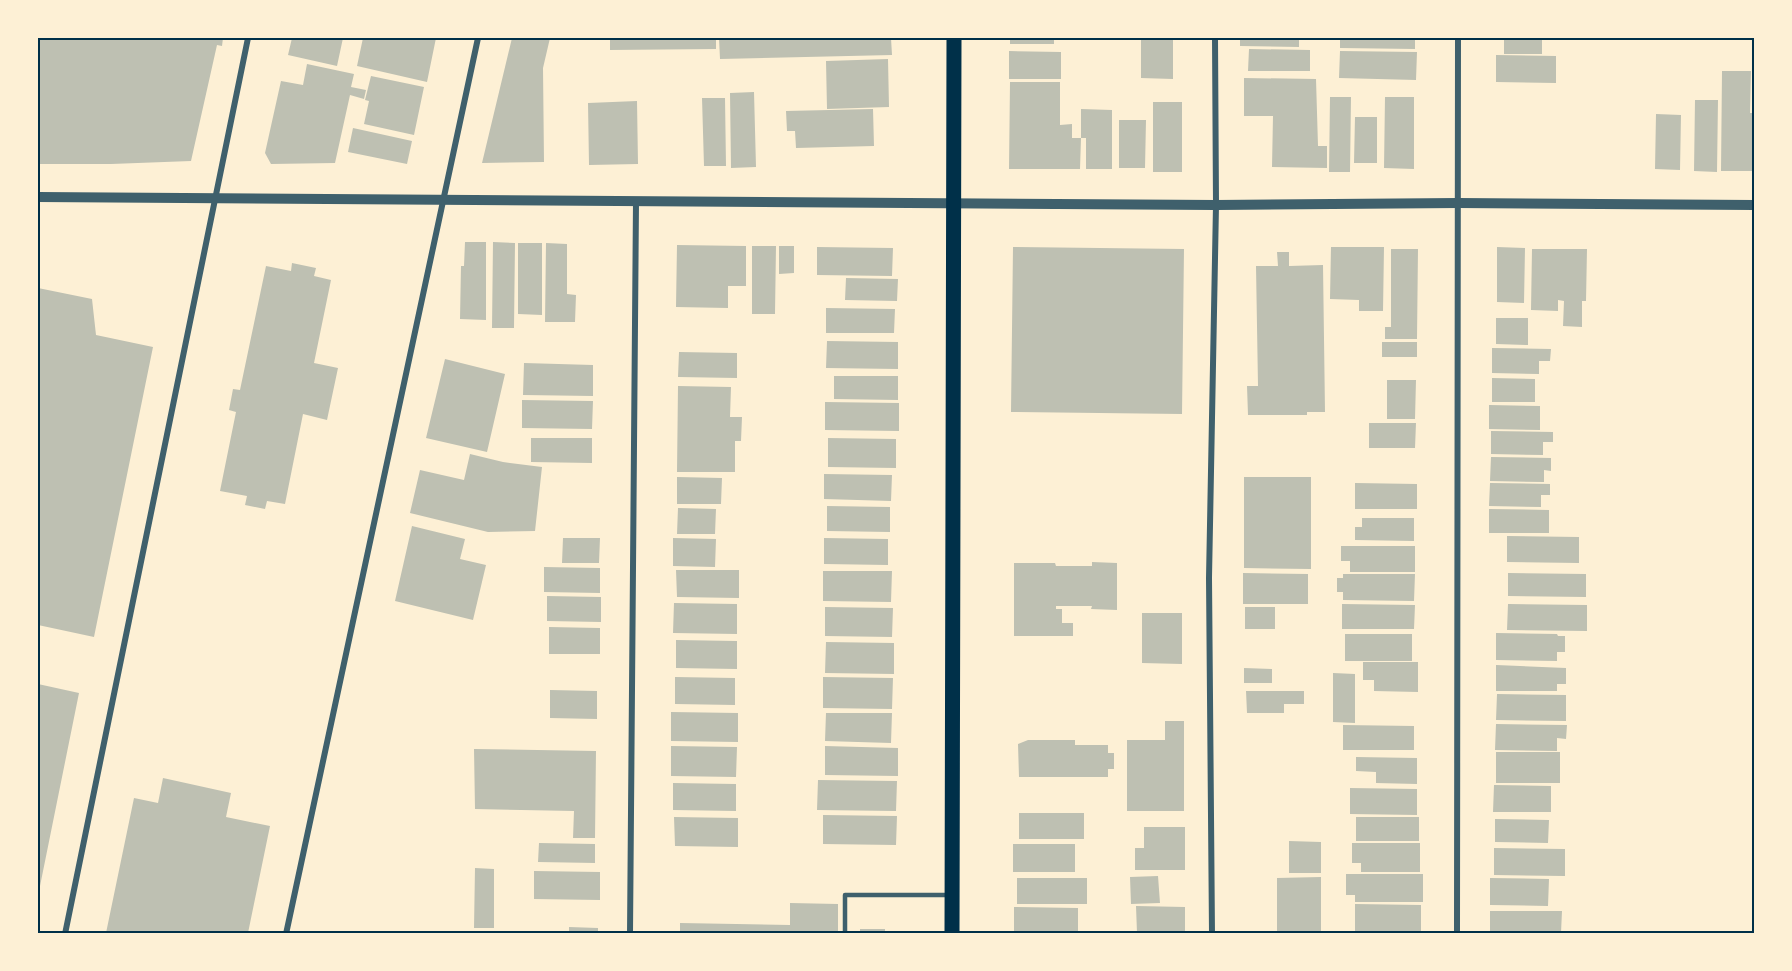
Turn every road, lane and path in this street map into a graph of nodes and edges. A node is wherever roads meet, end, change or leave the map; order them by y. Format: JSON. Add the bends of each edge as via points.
{"nodes":[{"id":1,"x":248,"y":38,"type":"edge"},
{"id":2,"x":478,"y":38,"type":"edge"},
{"id":3,"x":954,"y":38,"type":"edge"},
{"id":4,"x":1215,"y":38,"type":"edge"},
{"id":5,"x":1458,"y":38,"type":"edge"},
{"id":6,"x":38,"y":197,"type":"edge"},
{"id":7,"x":216,"y":199,"type":"junction"},
{"id":8,"x":442,"y":200,"type":"junction"},
{"id":9,"x":636,"y":202,"type":"junction"},
{"id":10,"x":952,"y":202,"type":"junction"},
{"id":11,"x":1458,"y":202,"type":"junction"},
{"id":12,"x":1216,"y":205,"type":"junction"},
{"id":13,"x":1755,"y":205,"type":"edge"},
{"id":14,"x":952,"y":895,"type":"junction"},
{"id":15,"x":65,"y":933,"type":"edge"},
{"id":16,"x":286,"y":933,"type":"edge"},
{"id":17,"x":630,"y":933,"type":"edge"},
{"id":18,"x":845,"y":933,"type":"edge"},
{"id":19,"x":952,"y":933,"type":"edge"},
{"id":20,"x":1212,"y":933,"type":"edge"},
{"id":21,"x":1458,"y":933,"type":"edge"}],
"edges":[{"from":1,"to":7,"type":"street"},
{"from":2,"to":8,"type":"street"},
{"from":3,"to":10,"type":"main road"},
{"from":4,"to":12,"type":"street"},
{"from":5,"to":11,"type":"street"},
{"from":6,"to":7,"type":"street"},
{"from":7,"to":8,"type":"street"},
{"from":7,"to":15,"type":"street"},
{"from":8,"to":9,"type":"street"},
{"from":8,"to":16,"type":"street"},
{"from":9,"to":10,"type":"street"},
{"from":9,"to":17,"type":"street"},
{"from":10,"to":12,"type":"street"},
{"from":10,"to":14,"type":"main road"},
{"from":11,"to":12,"type":"street"},
{"from":11,"to":13,"type":"street"},
{"from":11,"to":21,"type":"street"},
{"from":12,"to":20,"type":"street","via":[[1209,578]]},
{"from":14,"to":18,"type":"lane","via":[[844,895]]},
{"from":14,"to":19,"type":"main road"}]}
